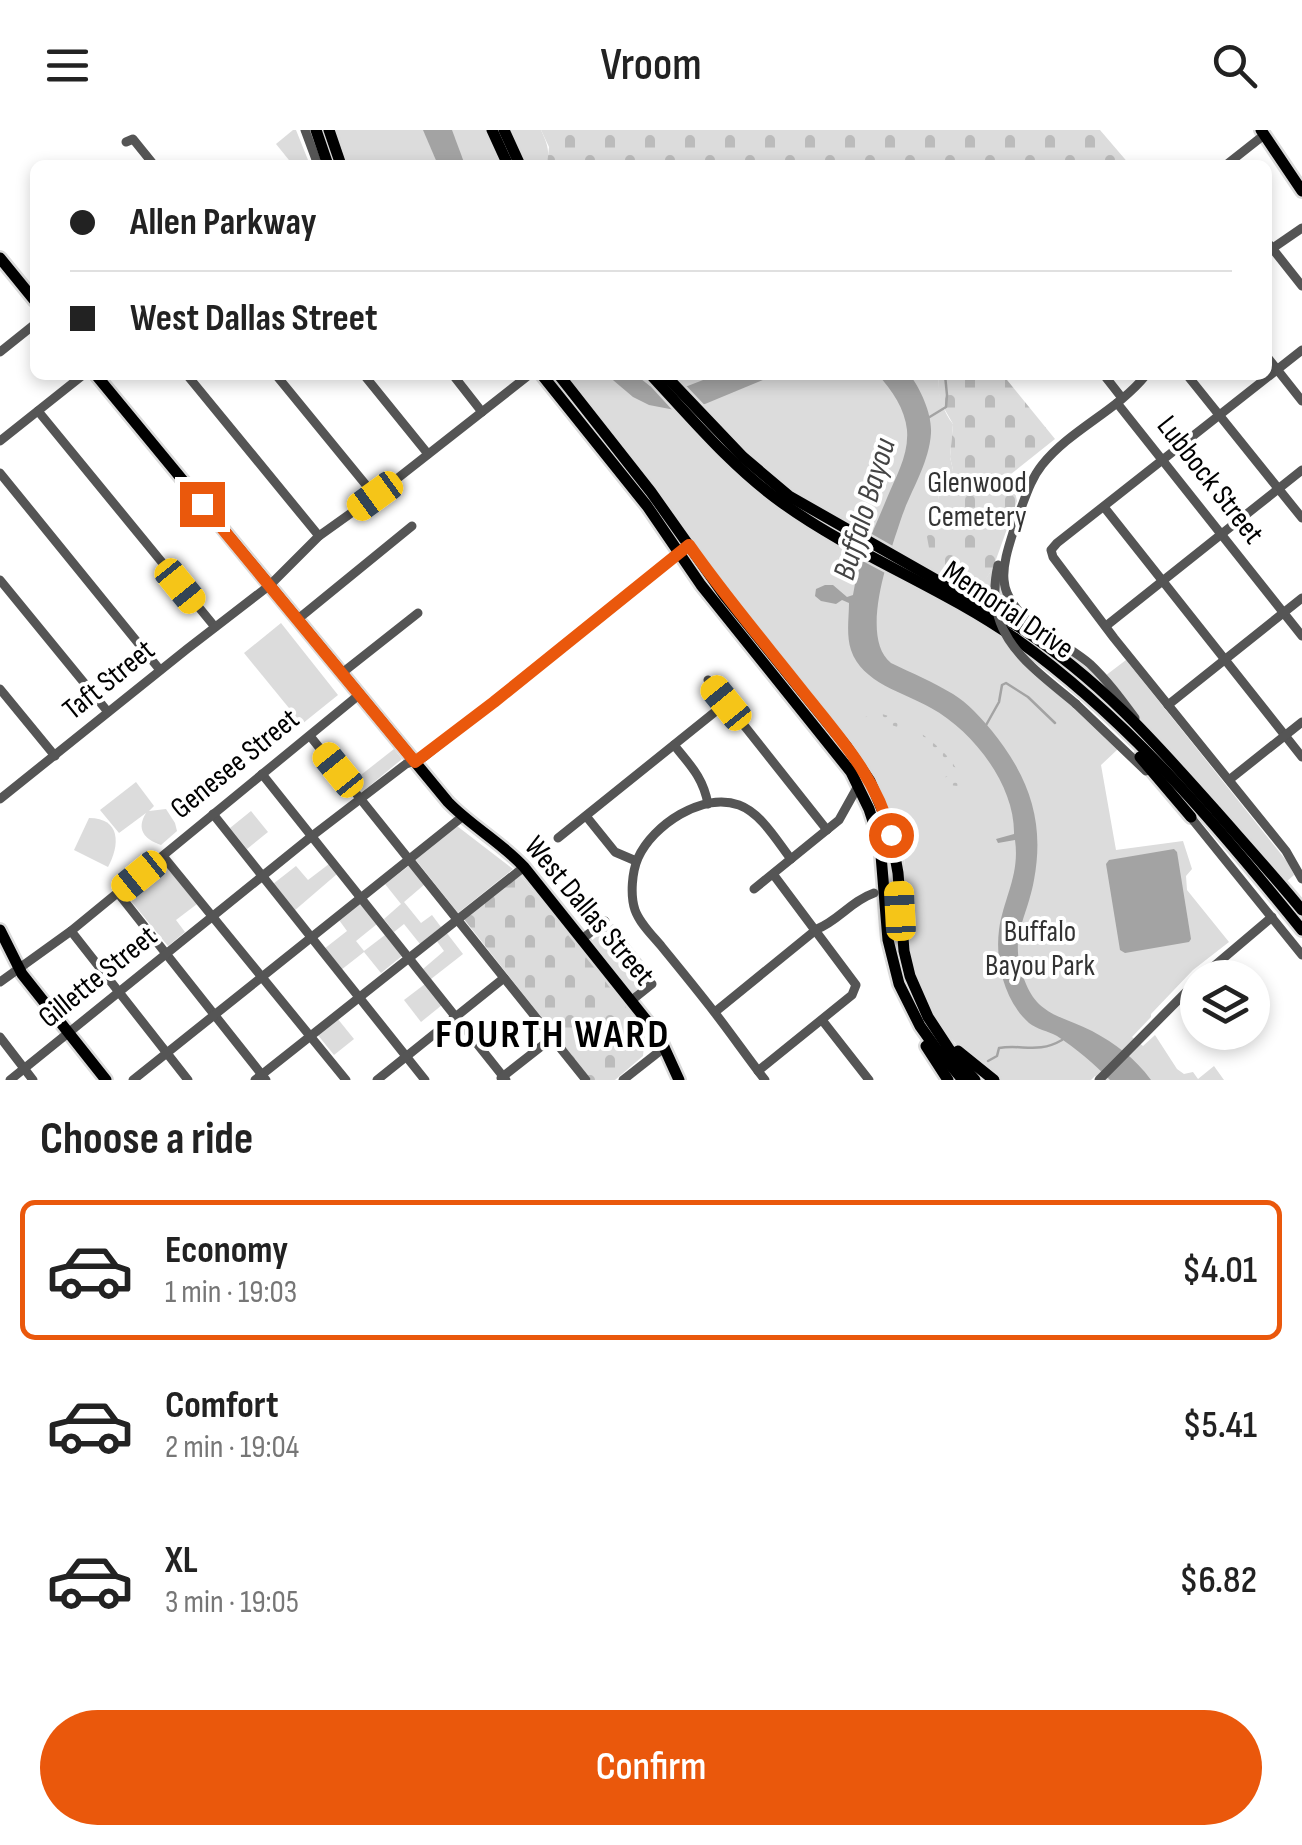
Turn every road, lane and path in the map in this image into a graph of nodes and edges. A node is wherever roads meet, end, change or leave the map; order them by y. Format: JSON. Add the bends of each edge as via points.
{"nodes":[{"id":1,"x":305,"y":130,"type":"edge"},
{"id":2,"x":316,"y":130,"type":"edge"},
{"id":3,"x":329,"y":130,"type":"edge"},
{"id":4,"x":492,"y":130,"type":"edge"},
{"id":5,"x":504,"y":130,"type":"edge"},
{"id":6,"x":1265,"y":132,"type":"edge"},
{"id":7,"x":126,"y":142,"type":"dead end"},
{"id":8,"x":150,"y":160,"type":"edge"},
{"id":9,"x":316,"y":160,"type":"edge"},
{"id":10,"x":326,"y":160,"type":"edge"},
{"id":11,"x":339,"y":160,"type":"edge"},
{"id":12,"x":506,"y":160,"type":"edge"},
{"id":13,"x":518,"y":160,"type":"edge"},
{"id":14,"x":1232,"y":160,"type":"edge"},
{"id":15,"x":1302,"y":190,"type":"edge"},
{"id":16,"x":1302,"y":228,"type":"edge"},
{"id":17,"x":1272,"y":246,"type":"edge"},
{"id":18,"x":1272,"y":251,"type":"edge"},
{"id":19,"x":0,"y":258,"type":"edge"},
{"id":20,"x":1302,"y":286,"type":"edge"},
{"id":21,"x":30,"y":294,"type":"edge"},
{"id":22,"x":30,"y":328,"type":"edge"},
{"id":23,"x":1302,"y":350,"type":"edge"},
{"id":24,"x":0,"y":352,"type":"edge"},
{"id":25,"x":1272,"y":363,"type":"edge"},
{"id":26,"x":1277,"y":370,"type":"junction"},
{"id":27,"x":1272,"y":374,"type":"edge"},
{"id":28,"x":77,"y":380,"type":"edge"},
{"id":29,"x":100,"y":380,"type":"edge"},
{"id":30,"x":191,"y":380,"type":"edge"},
{"id":31,"x":280,"y":380,"type":"edge"},
{"id":32,"x":368,"y":380,"type":"edge"},
{"id":33,"x":457,"y":380,"type":"edge"},
{"id":34,"x":523,"y":380,"type":"edge"},
{"id":35,"x":546,"y":380,"type":"edge"},
{"id":36,"x":563,"y":380,"type":"edge"},
{"id":37,"x":657,"y":380,"type":"edge"},
{"id":38,"x":669,"y":380,"type":"edge"},
{"id":39,"x":1107,"y":380,"type":"edge"},
{"id":40,"x":1141,"y":380,"type":"edge"},
{"id":41,"x":1191,"y":380,"type":"edge"},
{"id":42,"x":1264,"y":380,"type":"edge"},
{"id":43,"x":1120,"y":400,"type":"junction"},
{"id":44,"x":1302,"y":401,"type":"edge"},
{"id":45,"x":38,"y":411,"type":"junction"},
{"id":46,"x":482,"y":412,"type":"junction"},
{"id":47,"x":1219,"y":415,"type":"junction"},
{"id":48,"x":698,"y":417,"type":"junction"},
{"id":49,"x":0,"y":442,"type":"edge"},
{"id":50,"x":428,"y":454,"type":"junction"},
{"id":51,"x":1162,"y":460,"type":"junction"},
{"id":52,"x":1302,"y":470,"type":"edge"},
{"id":53,"x":0,"y":473,"type":"edge"},
{"id":54,"x":1278,"y":489,"type":"junction"},
{"id":55,"x":375,"y":496,"type":"junction"},
{"id":56,"x":1104,"y":506,"type":"junction"},
{"id":57,"x":1020,"y":512,"type":"junction"},
{"id":58,"x":1302,"y":518,"type":"edge"},
{"id":59,"x":682,"y":519,"type":"dead end"},
{"id":60,"x":412,"y":526,"type":"dead end"},
{"id":61,"x":1221,"y":534,"type":"junction"},
{"id":62,"x":319,"y":536,"type":"junction"},
{"id":63,"x":684,"y":549,"type":"junction"},
{"id":64,"x":917,"y":575,"type":"junction"},
{"id":65,"x":0,"y":580,"type":"edge"},
{"id":66,"x":1163,"y":581,"type":"junction"},
{"id":67,"x":270,"y":585,"type":"junction"},
{"id":68,"x":1302,"y":598,"type":"edge"},
{"id":69,"x":418,"y":613,"type":"dead end"},
{"id":70,"x":1283,"y":613,"type":"junction"},
{"id":71,"x":298,"y":619,"type":"junction"},
{"id":72,"x":1106,"y":626,"type":"junction"},
{"id":73,"x":215,"y":627,"type":"junction"},
{"id":74,"x":1302,"y":636,"type":"edge"},
{"id":75,"x":1225,"y":660,"type":"junction"},
{"id":76,"x":160,"y":670,"type":"junction"},
{"id":77,"x":342,"y":673,"type":"junction"},
{"id":78,"x":708,"y":680,"type":"dead end"},
{"id":79,"x":0,"y":688,"type":"edge"},
{"id":80,"x":360,"y":694,"type":"junction"},
{"id":81,"x":726,"y":703,"type":"junction"},
{"id":82,"x":1168,"y":705,"type":"junction"},
{"id":83,"x":1103,"y":710,"type":"junction"},
{"id":84,"x":108,"y":712,"type":"junction"},
{"id":85,"x":1302,"y":722,"type":"edge"},
{"id":86,"x":1146,"y":732,"type":"junction"},
{"id":87,"x":310,"y":736,"type":"junction"},
{"id":88,"x":1285,"y":736,"type":"junction"},
{"id":89,"x":674,"y":745,"type":"junction"},
{"id":90,"x":54,"y":756,"type":"junction"},
{"id":91,"x":1302,"y":757,"type":"edge"},
{"id":92,"x":415,"y":762,"type":"junction"},
{"id":93,"x":262,"y":774,"type":"junction"},
{"id":94,"x":1229,"y":780,"type":"junction"},
{"id":95,"x":858,"y":786,"type":"junction"},
{"id":96,"x":0,"y":798,"type":"edge"},
{"id":97,"x":361,"y":799,"type":"junction"},
{"id":98,"x":708,"y":804,"type":"junction"},
{"id":99,"x":213,"y":814,"type":"junction"},
{"id":100,"x":586,"y":816,"type":"junction"},
{"id":101,"x":462,"y":817,"type":"junction"},
{"id":102,"x":1190,"y":817,"type":"junction"},
{"id":103,"x":827,"y":830,"type":"junction"},
{"id":104,"x":312,"y":836,"type":"junction"},
{"id":105,"x":558,"y":838,"type":"dead end"},
{"id":106,"x":902,"y":838,"type":"dead end"},
{"id":107,"x":163,"y":856,"type":"junction"},
{"id":108,"x":408,"y":858,"type":"junction"},
{"id":109,"x":791,"y":859,"type":"junction"},
{"id":110,"x":636,"y":861,"type":"junction"},
{"id":111,"x":524,"y":866,"type":"junction"},
{"id":112,"x":773,"y":874,"type":"junction"},
{"id":113,"x":263,"y":877,"type":"junction"},
{"id":114,"x":1302,"y":878,"type":"edge"},
{"id":115,"x":754,"y":889,"type":"dead end"},
{"id":116,"x":118,"y":893,"type":"junction"},
{"id":117,"x":874,"y":893,"type":"dead end"},
{"id":118,"x":360,"y":897,"type":"junction"},
{"id":119,"x":1302,"y":910,"type":"edge"},
{"id":120,"x":900,"y":911,"type":"junction"},
{"id":121,"x":213,"y":916,"type":"junction"},
{"id":122,"x":1272,"y":918,"type":"junction"},
{"id":123,"x":457,"y":920,"type":"junction"},
{"id":124,"x":605,"y":921,"type":"dead end"},
{"id":125,"x":0,"y":930,"type":"edge"},
{"id":126,"x":72,"y":930,"type":"junction"},
{"id":127,"x":817,"y":930,"type":"junction"},
{"id":128,"x":1302,"y":930,"type":"edge"},
{"id":129,"x":310,"y":937,"type":"junction"},
{"id":130,"x":582,"y":939,"type":"junction"},
{"id":131,"x":166,"y":954,"type":"junction"},
{"id":132,"x":1302,"y":954,"type":"edge"},
{"id":133,"x":409,"y":958,"type":"junction"},
{"id":134,"x":1222,"y":960,"type":"edge"},
{"id":135,"x":18,"y":968,"type":"junction"},
{"id":136,"x":262,"y":976,"type":"junction"},
{"id":137,"x":504,"y":978,"type":"junction"},
{"id":138,"x":0,"y":982,"type":"edge"},
{"id":139,"x":652,"y":984,"type":"dead end"},
{"id":140,"x":120,"y":992,"type":"junction"},
{"id":141,"x":359,"y":997,"type":"junction"},
{"id":142,"x":1180,"y":998,"type":"edge"},
{"id":143,"x":632,"y":1000,"type":"junction"},
{"id":144,"x":909,"y":1006,"type":"junction"},
{"id":145,"x":715,"y":1012,"type":"junction"},
{"id":146,"x":214,"y":1015,"type":"junction"},
{"id":147,"x":456,"y":1017,"type":"junction"},
{"id":148,"x":822,"y":1020,"type":"junction"},
{"id":149,"x":936,"y":1029,"type":"junction"},
{"id":150,"x":68,"y":1032,"type":"junction"},
{"id":151,"x":311,"y":1036,"type":"junction"},
{"id":152,"x":0,"y":1037,"type":"edge"},
{"id":153,"x":552,"y":1038,"type":"junction"},
{"id":154,"x":666,"y":1047,"type":"junction"},
{"id":155,"x":168,"y":1053,"type":"junction"},
{"id":156,"x":406,"y":1056,"type":"junction"},
{"id":157,"x":24,"y":1069,"type":"junction"},
{"id":158,"x":758,"y":1071,"type":"junction"},
{"id":159,"x":261,"y":1078,"type":"edge"},
{"id":160,"x":503,"y":1079,"type":"edge"},
{"id":161,"x":10,"y":1080,"type":"edge"},
{"id":162,"x":34,"y":1080,"type":"edge"},
{"id":163,"x":106,"y":1080,"type":"edge"},
{"id":164,"x":134,"y":1080,"type":"edge"},
{"id":165,"x":188,"y":1080,"type":"edge"},
{"id":166,"x":346,"y":1080,"type":"edge"},
{"id":167,"x":376,"y":1080,"type":"edge"},
{"id":168,"x":425,"y":1080,"type":"edge"},
{"id":169,"x":586,"y":1080,"type":"edge"},
{"id":170,"x":623,"y":1080,"type":"edge"},
{"id":171,"x":679,"y":1080,"type":"edge"},
{"id":172,"x":765,"y":1080,"type":"edge"},
{"id":173,"x":869,"y":1080,"type":"edge"},
{"id":174,"x":948,"y":1080,"type":"edge"},
{"id":175,"x":963,"y":1080,"type":"edge"},
{"id":176,"x":975,"y":1080,"type":"edge"},
{"id":177,"x":994,"y":1080,"type":"edge"},
{"id":178,"x":1099,"y":1080,"type":"edge"}],
"edges":[{"from":1,"to":9,"type":"street"},
{"from":2,"to":10,"type":"main road"},
{"from":3,"to":11,"type":"main road"},
{"from":4,"to":12,"type":"main road"},
{"from":5,"to":13,"type":"main road"},
{"from":6,"to":14,"type":"street"},
{"from":6,"to":15,"type":"main road"},
{"from":7,"to":8,"type":"street","via":[[133,139]]},
{"from":16,"to":17,"type":"street"},
{"from":18,"to":20,"type":"street"},
{"from":19,"to":21,"type":"main road"},
{"from":22,"to":24,"type":"street"},
{"from":23,"to":26,"type":"street"},
{"from":25,"to":26,"type":"street"},
{"from":26,"to":27,"type":"street"},
{"from":26,"to":44,"type":"street"},
{"from":28,"to":45,"type":"street"},
{"from":29,"to":67,"type":"main road","name":"West Dallas Street"},
{"from":30,"to":62,"type":"street"},
{"from":31,"to":55,"type":"street"},
{"from":32,"to":50,"type":"street"},
{"from":33,"to":46,"type":"street"},
{"from":34,"to":46,"type":"street","name":"Taft Street"},
{"from":35,"to":63,"type":"main road"},
{"from":36,"to":63,"type":"main road","via":[[651,492]]},
{"from":37,"to":48,"type":"main road","name":"Memorial Drive"},
{"from":38,"to":48,"type":"main road","name":"Memorial Drive"},
{"from":39,"to":43,"type":"street","name":"Lubbock Street"},
{"from":40,"to":43,"type":"street"},
{"from":41,"to":47,"type":"street"},
{"from":42,"to":47,"type":"street"},
{"from":43,"to":51,"type":"street","name":"Lubbock Street"},
{"from":43,"to":57,"type":"street","via":[[1058,448],[1031,482]]},
{"from":45,"to":49,"type":"street"},
{"from":45,"to":73,"type":"street"},
{"from":46,"to":50,"type":"street","name":"Taft Street"},
{"from":47,"to":51,"type":"street"},
{"from":47,"to":54,"type":"street"},
{"from":48,"to":64,"type":"main road","name":"Memorial Drive","via":[[773,484]]},
{"from":50,"to":55,"type":"street","name":"Taft Street"},
{"from":51,"to":56,"type":"street"},
{"from":51,"to":61,"type":"street","name":"Lubbock Street"},
{"from":52,"to":54,"type":"street"},
{"from":53,"to":76,"type":"street"},
{"from":54,"to":58,"type":"street"},
{"from":54,"to":61,"type":"street"},
{"from":55,"to":62,"type":"street","name":"Taft Street"},
{"from":56,"to":66,"type":"street"},
{"from":56,"to":72,"type":"street","via":[[1051,550]]},
{"from":57,"to":86,"type":"street","via":[[1004,572],[1013,605],[1088,662]]},
{"from":57,"to":102,"type":"street","bridge":true,"via":[[998,565],[994,599],[1009,641]]},
{"from":59,"to":63,"type":"main road"},
{"from":60,"to":71,"type":"street"},
{"from":61,"to":66,"type":"street"},
{"from":61,"to":70,"type":"street","name":"Lubbock Street"},
{"from":62,"to":67,"type":"street","name":"Taft Street"},
{"from":63,"to":92,"type":"street","name":"Gillette Street"},
{"from":63,"to":95,"type":"main road","via":[[714,600]]},
{"from":63,"to":120,"type":"main road","via":[[870,781],[894,845]]},
{"from":64,"to":83,"type":"main road","name":"Memorial Drive","via":[[1016,639]]},
{"from":64,"to":86,"type":"main road","name":"Memorial Drive","via":[[1047,645]]},
{"from":65,"to":84,"type":"street"},
{"from":66,"to":72,"type":"street"},
{"from":66,"to":75,"type":"street"},
{"from":67,"to":71,"type":"main road","name":"West Dallas Street"},
{"from":67,"to":73,"type":"street","name":"Taft Street"},
{"from":68,"to":70,"type":"street"},
{"from":69,"to":77,"type":"street"},
{"from":70,"to":74,"type":"street","name":"Lubbock Street"},
{"from":70,"to":75,"type":"street"},
{"from":71,"to":77,"type":"main road","name":"West Dallas Street"},
{"from":72,"to":82,"type":"street"},
{"from":73,"to":76,"type":"street","name":"Taft Street"},
{"from":75,"to":82,"type":"street"},
{"from":75,"to":88,"type":"street"},
{"from":76,"to":84,"type":"street","name":"Taft Street"},
{"from":77,"to":80,"type":"main road","name":"West Dallas Street"},
{"from":78,"to":81,"type":"street"},
{"from":79,"to":90,"type":"street"},
{"from":80,"to":87,"type":"street","name":"Genesee Street"},
{"from":80,"to":92,"type":"main road","name":"West Dallas Street"},
{"from":81,"to":89,"type":"street"},
{"from":81,"to":103,"type":"street"},
{"from":82,"to":94,"type":"street"},
{"from":83,"to":102,"type":"main road"},
{"from":83,"to":128,"type":"main road","name":"Memorial Drive"},
{"from":84,"to":90,"type":"street","name":"Taft Street"},
{"from":85,"to":88,"type":"street"},
{"from":86,"to":119,"type":"main road","name":"Memorial Drive"},
{"from":87,"to":93,"type":"street","name":"Genesee Street"},
{"from":87,"to":97,"type":"street"},
{"from":88,"to":91,"type":"street"},
{"from":88,"to":94,"type":"street"},
{"from":89,"to":98,"type":"street","via":[[705,786]]},
{"from":89,"to":100,"type":"street"},
{"from":90,"to":96,"type":"street","name":"Taft Street"},
{"from":92,"to":97,"type":"street","name":"Gillette Street"},
{"from":92,"to":101,"type":"main road","name":"West Dallas Street"},
{"from":93,"to":99,"type":"street","name":"Genesee Street"},
{"from":93,"to":104,"type":"street"},
{"from":94,"to":114,"type":"street"},
{"from":95,"to":103,"type":"street"},
{"from":95,"to":144,"type":"main road","via":[[880,844],[888,940]]},
{"from":97,"to":104,"type":"street","name":"Gillette Street"},
{"from":97,"to":108,"type":"street"},
{"from":98,"to":109,"type":"street","via":[[742,806]]},
{"from":98,"to":110,"type":"street","via":[[664,826]]},
{"from":99,"to":107,"type":"street","name":"Genesee Street"},
{"from":99,"to":113,"type":"street"},
{"from":100,"to":105,"type":"street"},
{"from":100,"to":110,"type":"street","via":[[615,852]]},
{"from":101,"to":108,"type":"street"},
{"from":101,"to":111,"type":"main road","name":"West Dallas Street"},
{"from":102,"to":122,"type":"street"},
{"from":103,"to":109,"type":"street"},
{"from":104,"to":113,"type":"street","name":"Gillette Street"},
{"from":104,"to":118,"type":"street"},
{"from":106,"to":120,"type":"main road"},
{"from":107,"to":116,"type":"street","name":"Genesee Street"},
{"from":107,"to":121,"type":"street"},
{"from":108,"to":118,"type":"street"},
{"from":108,"to":123,"type":"street"},
{"from":109,"to":112,"type":"street"},
{"from":110,"to":145,"type":"street","via":[[636,912]]},
{"from":111,"to":123,"type":"street"},
{"from":111,"to":130,"type":"main road","name":"West Dallas Street"},
{"from":112,"to":115,"type":"street"},
{"from":112,"to":127,"type":"street"},
{"from":113,"to":121,"type":"street","name":"Gillette Street"},
{"from":113,"to":129,"type":"street"},
{"from":116,"to":126,"type":"street","name":"Genesee Street"},
{"from":116,"to":131,"type":"street"},
{"from":117,"to":127,"type":"street"},
{"from":118,"to":129,"type":"street"},
{"from":118,"to":133,"type":"street"},
{"from":120,"to":149,"type":"main road","via":[[910,976]]},
{"from":121,"to":131,"type":"street","name":"Gillette Street"},
{"from":121,"to":136,"type":"street"},
{"from":122,"to":132,"type":"street"},
{"from":122,"to":134,"type":"street"},
{"from":123,"to":133,"type":"street"},
{"from":123,"to":137,"type":"street"},
{"from":124,"to":130,"type":"street"},
{"from":125,"to":135,"type":"main road"},
{"from":126,"to":135,"type":"street","name":"Genesee Street"},
{"from":126,"to":140,"type":"street"},
{"from":127,"to":145,"type":"street"},
{"from":127,"to":148,"type":"street","via":[[856,985]]},
{"from":129,"to":136,"type":"street"},
{"from":129,"to":141,"type":"street"},
{"from":130,"to":143,"type":"main road","name":"West Dallas Street"},
{"from":131,"to":140,"type":"street","name":"Gillette Street"},
{"from":131,"to":146,"type":"street"},
{"from":133,"to":141,"type":"street"},
{"from":133,"to":147,"type":"street"},
{"from":135,"to":138,"type":"street","name":"Genesee Street"},
{"from":135,"to":150,"type":"main road"},
{"from":136,"to":146,"type":"street"},
{"from":136,"to":151,"type":"street"},
{"from":137,"to":147,"type":"street"},
{"from":137,"to":153,"type":"street"},
{"from":139,"to":143,"type":"street"},
{"from":140,"to":150,"type":"street","name":"Gillette Street"},
{"from":140,"to":155,"type":"street"},
{"from":141,"to":151,"type":"street"},
{"from":141,"to":156,"type":"street"},
{"from":142,"to":178,"type":"street"},
{"from":143,"to":154,"type":"main road","name":"West Dallas Street"},
{"from":144,"to":174,"type":"main road","via":[[919,1036]]},
{"from":144,"to":175,"type":"main road"},
{"from":145,"to":158,"type":"street"},
{"from":146,"to":155,"type":"street"},
{"from":146,"to":159,"type":"street"},
{"from":147,"to":156,"type":"street"},
{"from":147,"to":160,"type":"street"},
{"from":148,"to":158,"type":"street"},
{"from":148,"to":173,"type":"street"},
{"from":149,"to":176,"type":"main road"},
{"from":149,"to":177,"type":"main road"},
{"from":150,"to":157,"type":"street","name":"Gillette Street"},
{"from":150,"to":163,"type":"main road"},
{"from":151,"to":159,"type":"street"},
{"from":151,"to":166,"type":"street"},
{"from":152,"to":157,"type":"street"},
{"from":153,"to":160,"type":"street"},
{"from":153,"to":169,"type":"street"},
{"from":154,"to":170,"type":"street"},
{"from":154,"to":171,"type":"main road","name":"West Dallas Street"},
{"from":155,"to":164,"type":"street"},
{"from":155,"to":165,"type":"street"},
{"from":156,"to":167,"type":"street"},
{"from":156,"to":168,"type":"street"},
{"from":157,"to":161,"type":"street","name":"Gillette Street"},
{"from":157,"to":162,"type":"street"},
{"from":158,"to":172,"type":"street"}]}
